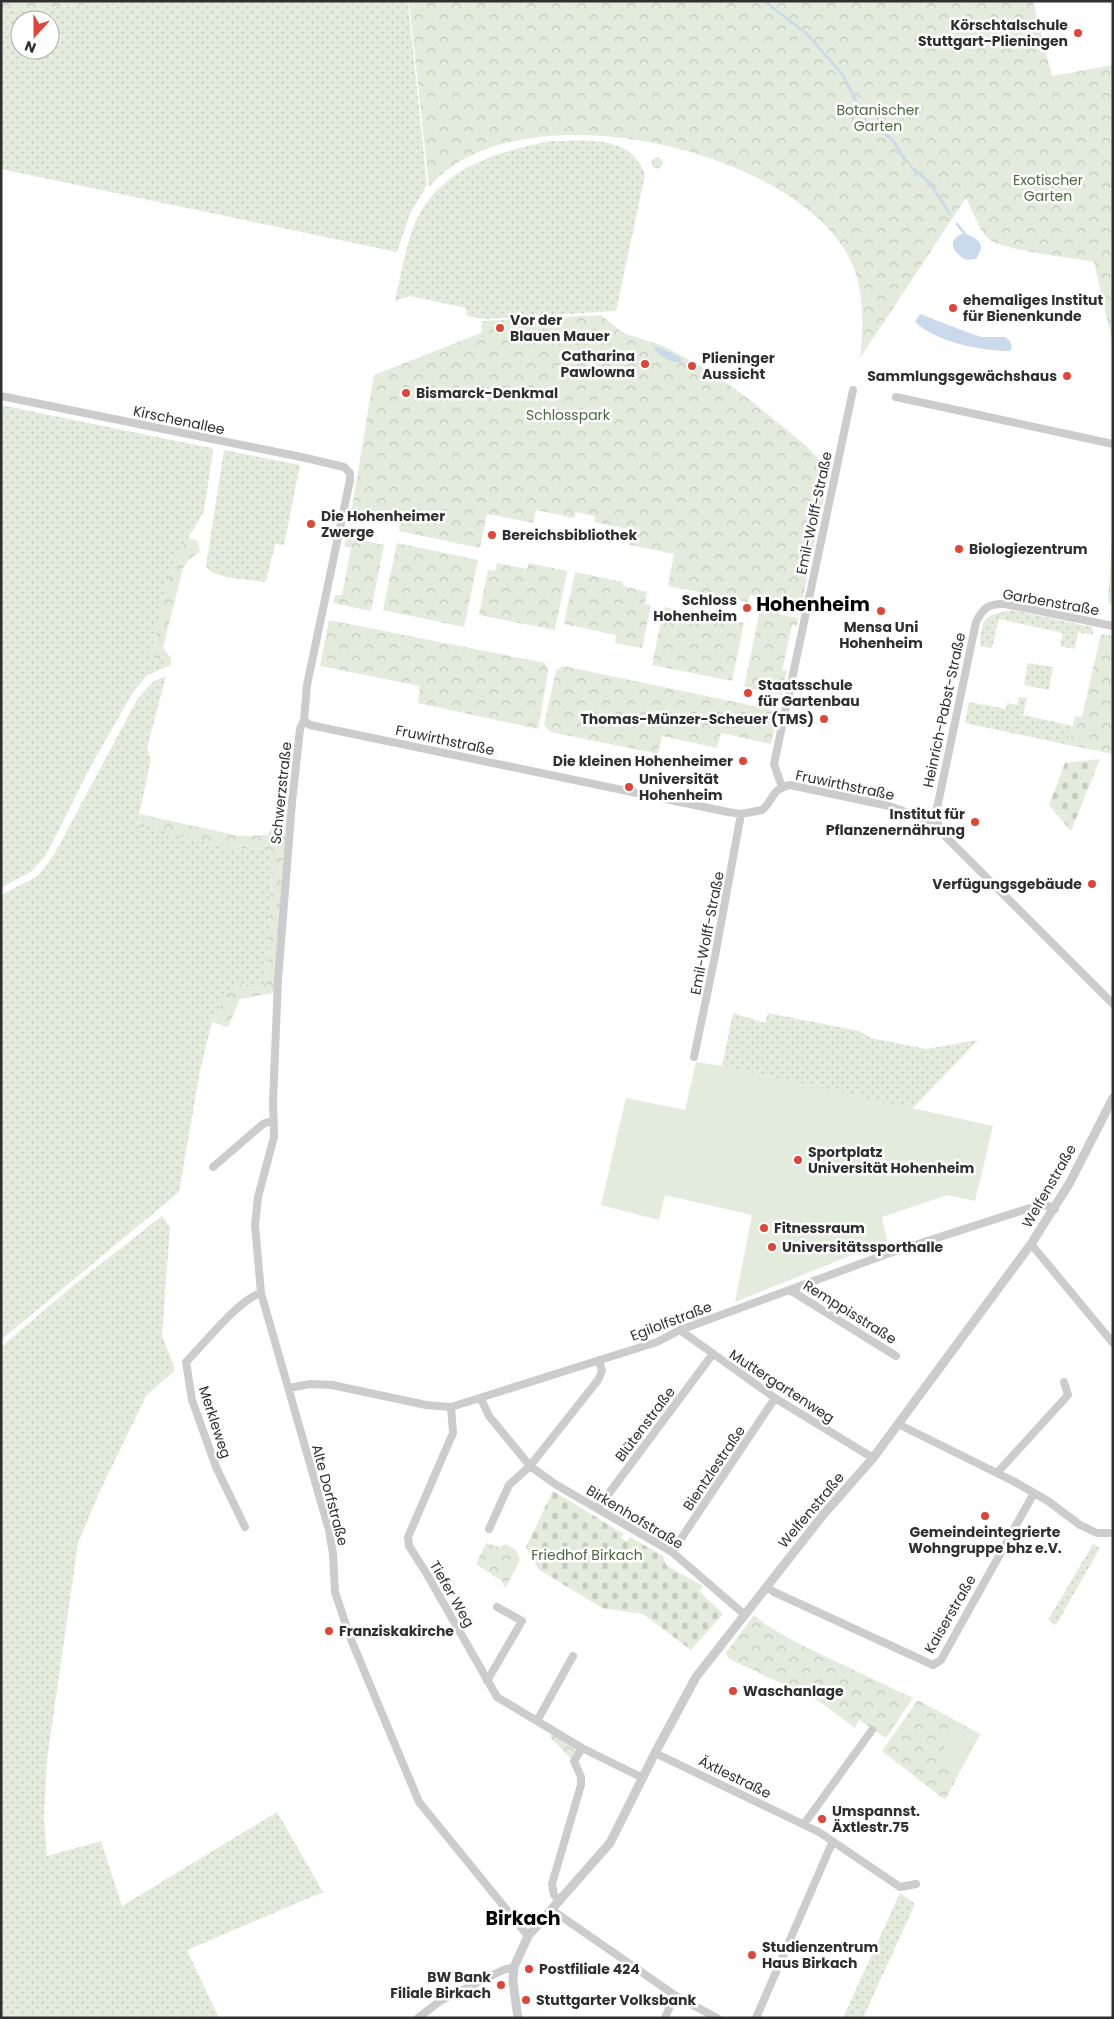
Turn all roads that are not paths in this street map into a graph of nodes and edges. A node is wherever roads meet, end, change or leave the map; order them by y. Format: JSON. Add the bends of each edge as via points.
{"nodes":[{"id":1,"x":853,"y":390,"type":"dead end"},
{"id":2,"x":1,"y":396,"type":"edge"},
{"id":3,"x":896,"y":396,"type":"dead end"},
{"id":4,"x":1113,"y":444,"type":"edge"},
{"id":5,"x":350,"y":473,"type":"joint"},
{"id":6,"x":986,"y":607,"type":"joint"},
{"id":7,"x":1113,"y":626,"type":"edge"},
{"id":8,"x":304,"y":720,"type":"junction"},
{"id":9,"x":782,"y":787,"type":"junction"},
{"id":10,"x":741,"y":814,"type":"junction"},
{"id":11,"x":936,"y":820,"type":"junction"},
{"id":12,"x":1113,"y":1004,"type":"edge"},
{"id":13,"x":694,"y":1057,"type":"dead end"},
{"id":14,"x":1113,"y":1098,"type":"edge"},
{"id":15,"x":274,"y":1120,"type":"junction"},
{"id":16,"x":213,"y":1167,"type":"dead end"},
{"id":17,"x":1055,"y":1209,"type":"junction"},
{"id":18,"x":1032,"y":1244,"type":"junction"},
{"id":19,"x":790,"y":1290,"type":"junction"},
{"id":20,"x":261,"y":1293,"type":"junction"},
{"id":21,"x":680,"y":1330,"type":"junction"},
{"id":22,"x":1113,"y":1343,"type":"edge"},
{"id":23,"x":712,"y":1355,"type":"junction"},
{"id":24,"x":896,"y":1356,"type":"dead end"},
{"id":25,"x":599,"y":1360,"type":"junction"},
{"id":26,"x":1064,"y":1382,"type":"dead end"},
{"id":27,"x":288,"y":1388,"type":"junction"},
{"id":28,"x":775,"y":1398,"type":"junction"},
{"id":29,"x":481,"y":1399,"type":"junction"},
{"id":30,"x":451,"y":1407,"type":"junction"},
{"id":31,"x":898,"y":1424,"type":"junction"},
{"id":32,"x":873,"y":1458,"type":"junction"},
{"id":33,"x":530,"y":1466,"type":"junction"},
{"id":34,"x":997,"y":1473,"type":"junction"},
{"id":35,"x":1034,"y":1493,"type":"junction"},
{"id":36,"x":598,"y":1508,"type":"junction"},
{"id":37,"x":245,"y":1527,"type":"dead end"},
{"id":38,"x":489,"y":1529,"type":"dead end"},
{"id":39,"x":1109,"y":1533,"type":"dead end"},
{"id":40,"x":672,"y":1552,"type":"junction"},
{"id":41,"x":767,"y":1587,"type":"junction"},
{"id":42,"x":497,"y":1607,"type":"dead end"},
{"id":43,"x":745,"y":1615,"type":"junction"},
{"id":44,"x":573,"y":1656,"type":"dead end"},
{"id":45,"x":487,"y":1681,"type":"junction"},
{"id":46,"x":537,"y":1721,"type":"junction"},
{"id":47,"x":872,"y":1730,"type":"dead end"},
{"id":48,"x":582,"y":1748,"type":"junction"},
{"id":49,"x":655,"y":1752,"type":"junction"},
{"id":50,"x":642,"y":1778,"type":"junction"},
{"id":51,"x":804,"y":1824,"type":"junction"},
{"id":52,"x":832,"y":1843,"type":"junction"},
{"id":53,"x":916,"y":1884,"type":"dead end"},
{"id":54,"x":560,"y":1901,"type":"junction"},
{"id":55,"x":552,"y":1910,"type":"junction"},
{"id":56,"x":528,"y":1936,"type":"junction"},
{"id":57,"x":514,"y":1967,"type":"junction"},
{"id":58,"x":676,"y":1996,"type":"junction"},
{"id":59,"x":418,"y":2018,"type":"edge"},
{"id":60,"x":518,"y":2018,"type":"edge"},
{"id":61,"x":665,"y":2018,"type":"edge"},
{"id":62,"x":717,"y":2018,"type":"edge"},
{"id":63,"x":756,"y":2018,"type":"edge"}],
"edges":[{"from":1,"to":9,"type":"street","name":"Emil-Wolff-Straße","via":[[774,764]]},
{"from":2,"to":5,"type":"street","name":"Kirschenallee","via":[[306,458],[344,467]]},
{"from":3,"to":4,"type":"street"},
{"from":5,"to":8,"type":"street","name":"Schwerzstraße","via":[[307,685]]},
{"from":6,"to":7,"type":"street","name":"Garbenstraße","via":[[1005,604]]},
{"from":6,"to":11,"type":"street","name":"Heinrich-Pabst-Straße","via":[[976,622],[942,776]]},
{"from":8,"to":10,"type":"street","name":"Fruwirthstraße","via":[[310,725]]},
{"from":8,"to":15,"type":"street","name":"Schwerzstraße","via":[[297,757],[284,907]]},
{"from":9,"to":10,"type":"street","name":"Fruwirthstraße","via":[[762,810]]},
{"from":9,"to":11,"type":"street","name":"Fruwirthstraße","via":[[790,785],[885,805]]},
{"from":10,"to":13,"type":"street","name":"Emil-Wolff-Straße"},
{"from":11,"to":12,"type":"street","via":[[939,830]]},
{"from":14,"to":17,"type":"street","name":"Welfenstraße"},
{"from":15,"to":16,"type":"street","via":[[263,1124]]},
{"from":15,"to":20,"type":"street","name":"Alte Dorfstraße","via":[[274,1137],[258,1197],[255,1225]]},
{"from":17,"to":18,"type":"street","name":"Welfenstraße"},
{"from":17,"to":19,"type":"street","name":"Egilolfstraße","via":[[1036,1206],[887,1254]]},
{"from":18,"to":22,"type":"street"},
{"from":18,"to":31,"type":"street","name":"Welfenstraße"},
{"from":19,"to":21,"type":"street","name":"Egilolfstraße"},
{"from":19,"to":24,"type":"street","name":"Remppisstraße"},
{"from":20,"to":27,"type":"street","name":"Alte Dorfstraße"},
{"from":20,"to":37,"type":"street","name":"Merkleweg","via":[[238,1307],[186,1362],[192,1400],[216,1467]]},
{"from":21,"to":23,"type":"street","name":"Muttergartenweg"},
{"from":21,"to":25,"type":"street","name":"Egilolfstraße","via":[[658,1342]]},
{"from":23,"to":28,"type":"street","name":"Muttergartenweg"},
{"from":23,"to":36,"type":"street","name":"Blütenstraße"},
{"from":25,"to":29,"type":"street","name":"Egilolfstraße"},
{"from":25,"to":33,"type":"street","via":[[602,1371],[598,1380]]},
{"from":26,"to":34,"type":"street","via":[[1068,1395]]},
{"from":27,"to":30,"type":"street","name":"Egilolfstraße","via":[[332,1385]]},
{"from":27,"to":56,"type":"street","name":"Alte Dorfstraße","via":[[329,1530],[335,1592],[350,1638],[419,1802]]},
{"from":28,"to":32,"type":"street","name":"Muttergartenweg"},
{"from":28,"to":40,"type":"street","name":"Bientzlestraße"},
{"from":29,"to":30,"type":"street","name":"Egilolfstraße"},
{"from":29,"to":33,"type":"street","name":"Birkenhofstraße","via":[[489,1416]]},
{"from":30,"to":45,"type":"street","name":"Tiefer Weg","via":[[453,1433],[408,1537],[409,1546]]},
{"from":31,"to":32,"type":"street","name":"Welfenstraße"},
{"from":31,"to":34,"type":"street"},
{"from":32,"to":41,"type":"street","name":"Welfenstraße"},
{"from":33,"to":36,"type":"street","name":"Birkenhofstraße"},
{"from":33,"to":38,"type":"street","via":[[509,1485]]},
{"from":34,"to":35,"type":"street"},
{"from":35,"to":39,"type":"street","via":[[1080,1525],[1097,1533]]},
{"from":35,"to":41,"type":"street","name":"Kaiserstraße","via":[[941,1660],[933,1665]]},
{"from":36,"to":40,"type":"street","name":"Birkenhofstraße"},
{"from":40,"to":43,"type":"street","name":"Birkenhofstraße"},
{"from":41,"to":43,"type":"street","name":"Welfenstraße"},
{"from":42,"to":45,"type":"street","via":[[522,1621]]},
{"from":43,"to":49,"type":"street","name":"Welfenstraße","via":[[696,1677]]},
{"from":44,"to":46,"type":"street"},
{"from":45,"to":46,"type":"street","name":"Tiefer Weg","via":[[497,1697]]},
{"from":46,"to":48,"type":"street","name":"Tiefer Weg"},
{"from":47,"to":51,"type":"street"},
{"from":48,"to":50,"type":"street","name":"Tiefer Weg"},
{"from":48,"to":54,"type":"street","via":[[574,1761],[581,1785],[552,1884],[554,1895]]},
{"from":49,"to":50,"type":"street","name":"Welfenstraße"},
{"from":49,"to":51,"type":"street","name":"Äxtlestraße"},
{"from":50,"to":54,"type":"street","name":"Welfenstraße","via":[[610,1843]]},
{"from":51,"to":52,"type":"street","name":"Äxtlestraße"},
{"from":52,"to":53,"type":"street","name":"Äxtlestraße","via":[[900,1887]]},
{"from":52,"to":63,"type":"street"},
{"from":54,"to":55,"type":"street","name":"Welfenstraße"},
{"from":55,"to":56,"type":"street","name":"Welfenstraße"},
{"from":55,"to":58,"type":"street"},
{"from":56,"to":57,"type":"street","name":"Welfenstraße"},
{"from":57,"to":59,"type":"street","via":[[440,2001]]},
{"from":57,"to":60,"type":"street"},
{"from":58,"to":61,"type":"street"},
{"from":58,"to":62,"type":"street"}]}
